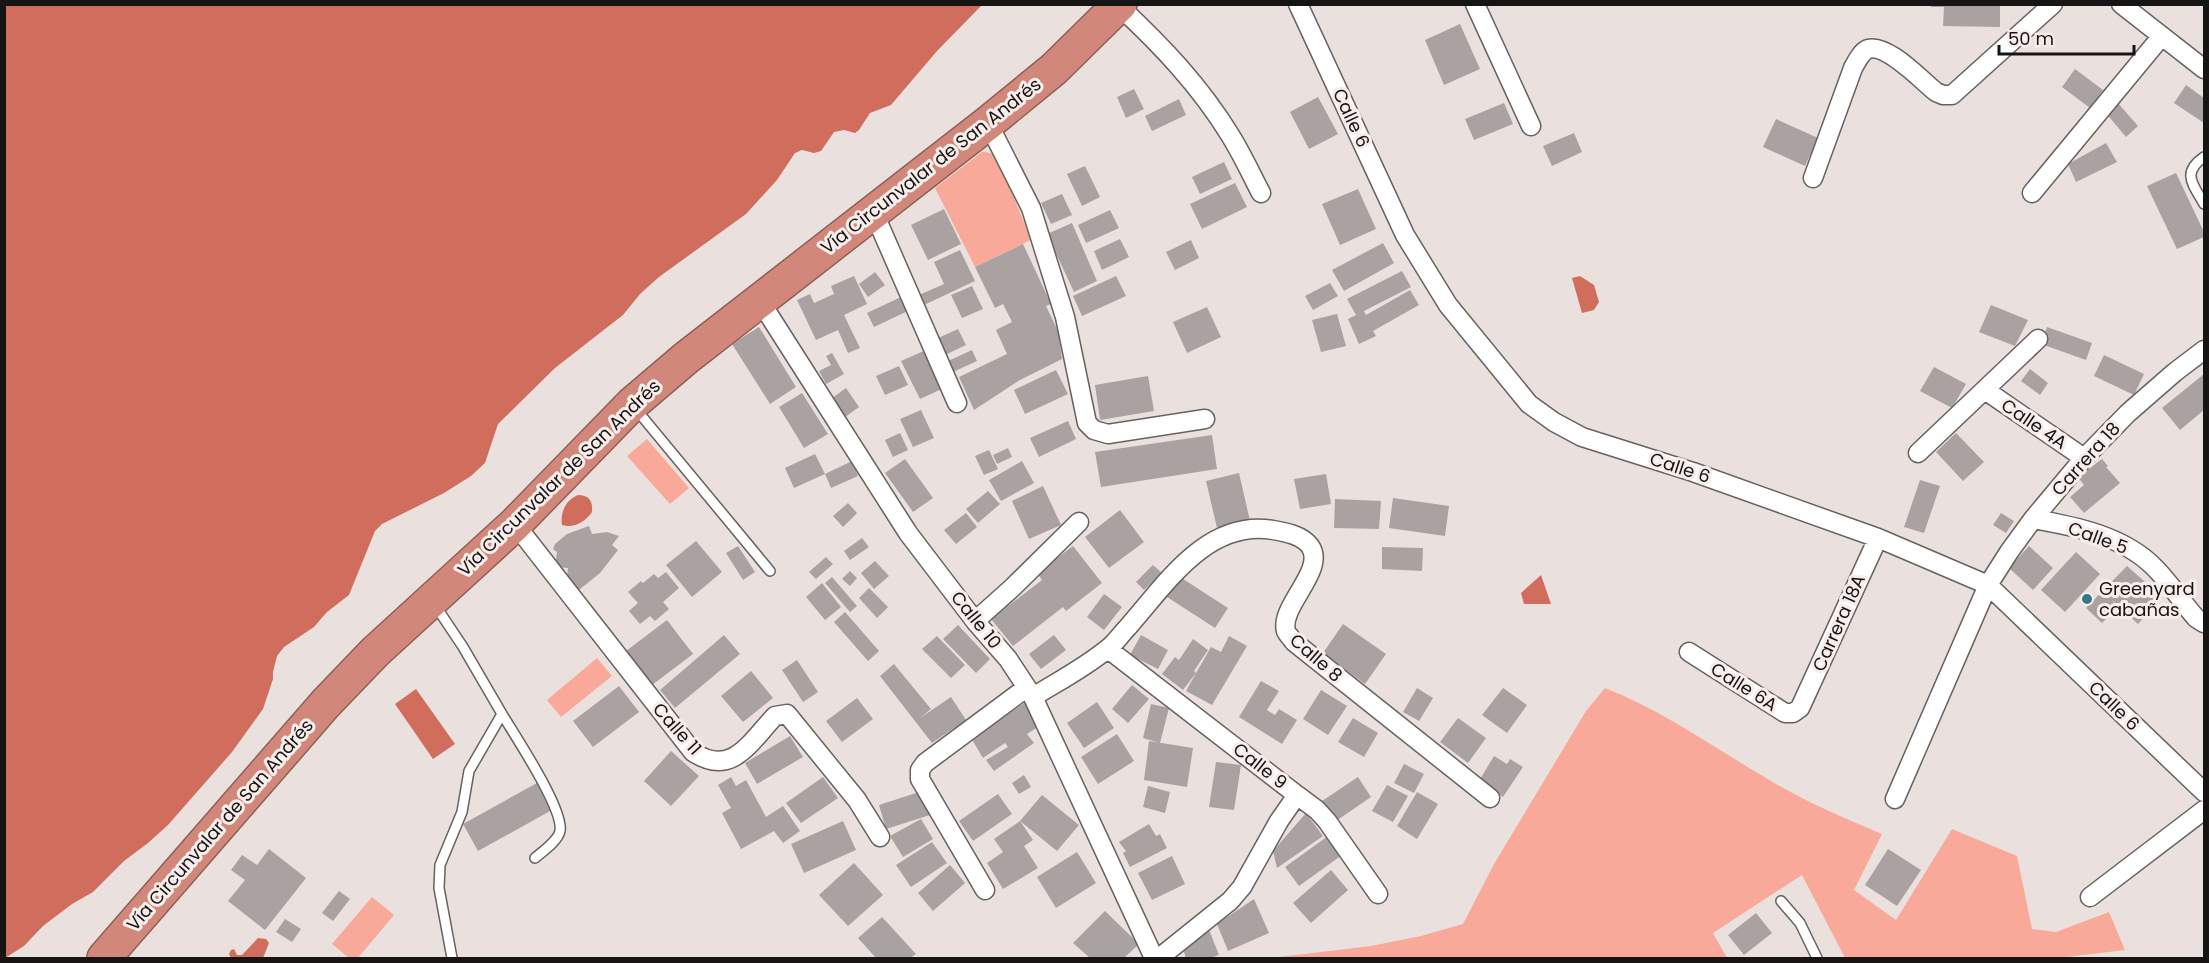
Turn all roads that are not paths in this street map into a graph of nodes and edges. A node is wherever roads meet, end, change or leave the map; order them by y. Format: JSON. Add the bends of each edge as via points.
{"nodes":[{"id":1,"x":1298,"y":4,"type":"edge"},
{"id":2,"x":1475,"y":4,"type":"edge"},
{"id":3,"x":2053,"y":4,"type":"edge"},
{"id":4,"x":1120,"y":5,"type":"edge"},
{"id":5,"x":2126,"y":6,"type":"edge"},
{"id":6,"x":2161,"y":37,"type":"junction"},
{"id":7,"x":2205,"y":69,"type":"edge"},
{"id":8,"x":988,"y":123,"type":"junction"},
{"id":9,"x":1532,"y":126,"type":"dead end"},
{"id":10,"x":2205,"y":157,"type":"edge"},
{"id":11,"x":1813,"y":178,"type":"dead end"},
{"id":12,"x":1261,"y":193,"type":"dead end"},
{"id":13,"x":2032,"y":194,"type":"dead end"},
{"id":14,"x":2205,"y":204,"type":"edge"},
{"id":15,"x":874,"y":213,"type":"junction"},
{"id":16,"x":760,"y":301,"type":"junction"},
{"id":17,"x":2038,"y":339,"type":"dead end"},
{"id":18,"x":2205,"y":350,"type":"edge"},
{"id":19,"x":1985,"y":390,"type":"junction"},
{"id":20,"x":957,"y":403,"type":"dead end"},
{"id":21,"x":632,"y":404,"type":"junction"},
{"id":22,"x":1205,"y":419,"type":"dead end"},
{"id":23,"x":1918,"y":453,"type":"dead end"},
{"id":24,"x":2084,"y":458,"type":"junction"},
{"id":25,"x":2033,"y":519,"type":"junction"},
{"id":26,"x":1079,"y":522,"type":"dead end"},
{"id":27,"x":515,"y":524,"type":"junction"},
{"id":28,"x":1878,"y":538,"type":"junction"},
{"id":29,"x":770,"y":571,"type":"dead end"},
{"id":30,"x":1988,"y":585,"type":"junction"},
{"id":31,"x":432,"y":600,"type":"junction"},
{"id":32,"x":975,"y":621,"type":"junction"},
{"id":33,"x":2205,"y":623,"type":"edge"},
{"id":34,"x":1108,"y":650,"type":"junction"},
{"id":35,"x":1689,"y":652,"type":"dead end"},
{"id":36,"x":1030,"y":693,"type":"junction"},
{"id":37,"x":1800,"y":708,"type":"joint"},
{"id":38,"x":502,"y":714,"type":"junction"},
{"id":39,"x":2205,"y":792,"type":"edge"},
{"id":40,"x":1297,"y":795,"type":"junction"},
{"id":41,"x":1490,"y":798,"type":"dead end"},
{"id":42,"x":1895,"y":799,"type":"dead end"},
{"id":43,"x":2205,"y":810,"type":"edge"},
{"id":44,"x":880,"y":837,"type":"dead end"},
{"id":45,"x":535,"y":858,"type":"dead end"},
{"id":46,"x":985,"y":890,"type":"dead end"},
{"id":47,"x":1378,"y":894,"type":"dead end"},
{"id":48,"x":2090,"y":897,"type":"dead end"},
{"id":49,"x":1780,"y":901,"type":"dead end"},
{"id":50,"x":104,"y":958,"type":"edge"},
{"id":51,"x":452,"y":958,"type":"edge"},
{"id":52,"x":1154,"y":958,"type":"edge"},
{"id":53,"x":1159,"y":958,"type":"edge"},
{"id":54,"x":1817,"y":958,"type":"edge"}],
"edges":[{"from":1,"to":28,"type":"street","name":"Calle 6","via":[[1405,235],[1448,305],[1528,404],[1582,437]]},
{"from":2,"to":9,"type":"street"},
{"from":3,"to":11,"type":"street","via":[[1952,95],[1935,92],[1881,49],[1868,49],[1853,68]]},
{"from":4,"to":8,"type":"highway","name":"Vía Circunvalar de San Andrés","via":[[1054,69]]},
{"from":4,"to":12,"type":"street","via":[[1201,93],[1231,136]]},
{"from":5,"to":6,"type":"street"},
{"from":6,"to":7,"type":"street"},
{"from":6,"to":13,"type":"street"},
{"from":8,"to":15,"type":"highway","name":"Vía Circunvalar de San Andrés"},
{"from":8,"to":22,"type":"street","via":[[1031,208],[1065,317],[1087,423],[1108,434]]},
{"from":10,"to":14,"type":"lane","via":[[2190,173]]},
{"from":15,"to":16,"type":"highway","name":"Vía Circunvalar de San Andrés"},
{"from":15,"to":20,"type":"street"},
{"from":16,"to":21,"type":"highway","name":"Vía Circunvalar de San Andrés"},
{"from":16,"to":32,"type":"street","name":"Calle 10","via":[[908,533]]},
{"from":17,"to":19,"type":"street"},
{"from":18,"to":24,"type":"street","name":"Carrera 18","via":[[2128,413]]},
{"from":19,"to":23,"type":"street"},
{"from":19,"to":24,"type":"street","name":"Calle 4A"},
{"from":21,"to":27,"type":"highway","name":"Vía Circunvalar de San Andrés"},
{"from":21,"to":29,"type":"lane"},
{"from":24,"to":25,"type":"street","name":"Carrera 18"},
{"from":25,"to":30,"type":"street","name":"Carrera 18"},
{"from":25,"to":33,"type":"street","name":"Calle 5","via":[[2097,535],[2137,553]]},
{"from":26,"to":32,"type":"street"},
{"from":27,"to":31,"type":"highway","name":"Vía Circunvalar de San Andrés"},
{"from":27,"to":44,"type":"street","name":"Calle 11","via":[[693,753],[705,760],[729,760],[776,716],[787,714],[857,800]]},
{"from":28,"to":30,"type":"street","name":"Calle 6"},
{"from":28,"to":37,"type":"street","name":"Carrera 18A"},
{"from":30,"to":39,"type":"street","name":"Calle 6"},
{"from":30,"to":42,"type":"street","name":"Carrera 18"},
{"from":31,"to":38,"type":"lane"},
{"from":31,"to":50,"type":"highway","name":"Vía Circunvalar de San Andrés","via":[[326,703]]},
{"from":32,"to":36,"type":"street","name":"Calle 10","via":[[1008,659]]},
{"from":34,"to":36,"type":"street","name":"Calle 8"},
{"from":34,"to":40,"type":"street","name":"Calle 9"},
{"from":34,"to":41,"type":"street","name":"Calle 8","via":[[1189,558],[1209,543],[1233,533],[1264,529],[1303,539],[1313,553],[1313,564],[1286,621],[1286,632]]},
{"from":35,"to":37,"type":"street","name":"Calle 6A","via":[[1785,713]]},
{"from":36,"to":46,"type":"street","name":"Calle 8","via":[[920,770],[920,778]]},
{"from":36,"to":52,"type":"street","name":"Calle 10"},
{"from":38,"to":45,"type":"lane","via":[[552,800],[560,824],[557,837]]},
{"from":38,"to":51,"type":"lane","via":[[469,771],[462,812],[440,865],[439,888]]},
{"from":40,"to":47,"type":"street","via":[[1327,821]]},
{"from":40,"to":53,"type":"street","name":"Calle 9","via":[[1242,887]]},
{"from":43,"to":48,"type":"street"},
{"from":49,"to":54,"type":"lane","via":[[1800,923]]}]}
